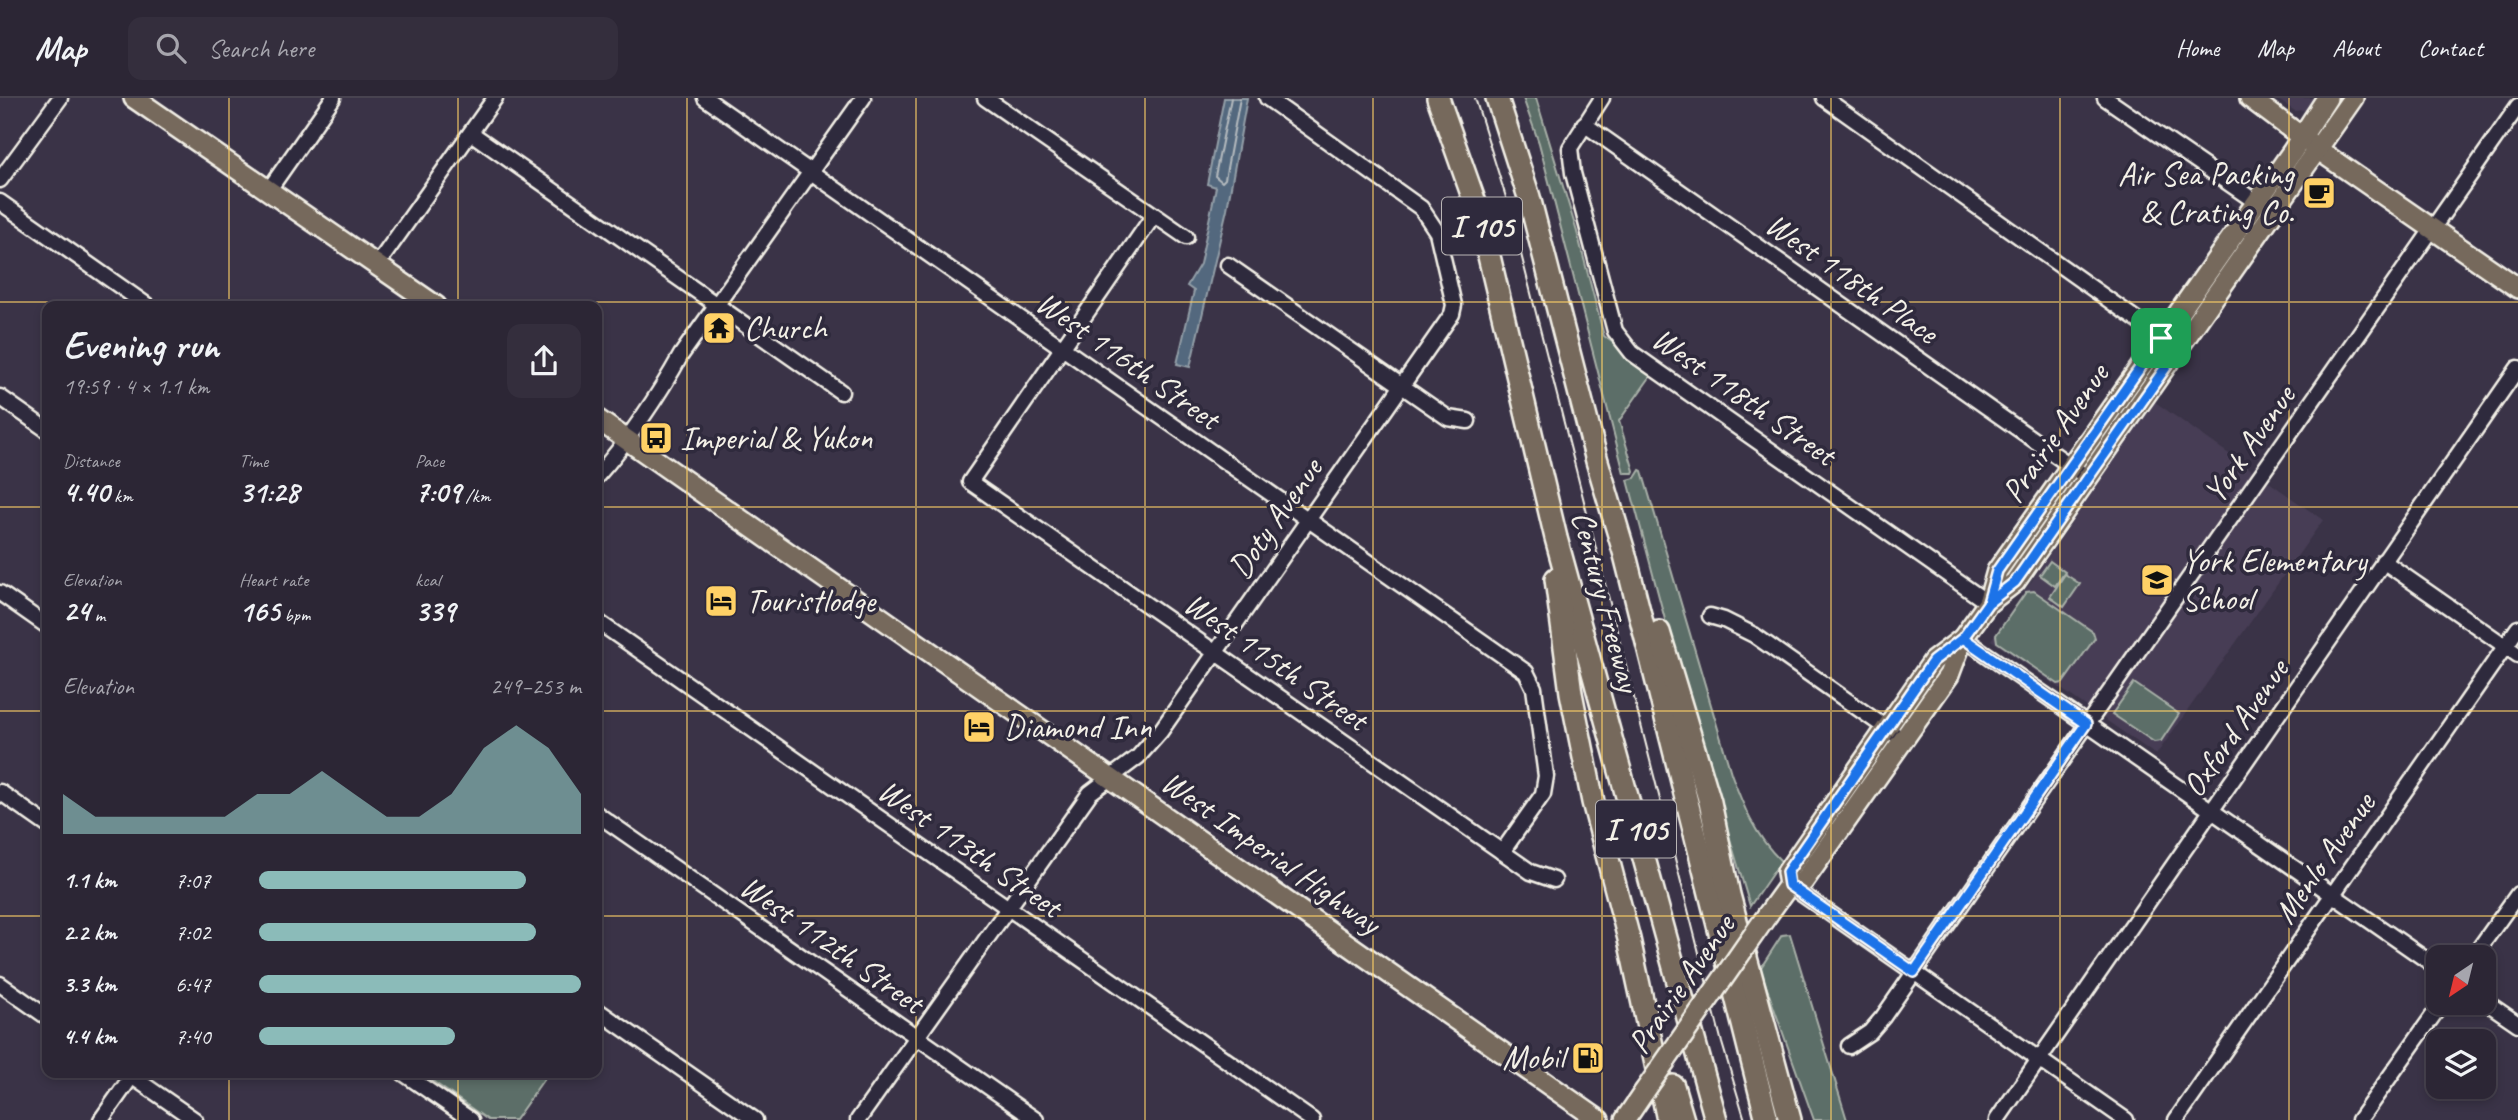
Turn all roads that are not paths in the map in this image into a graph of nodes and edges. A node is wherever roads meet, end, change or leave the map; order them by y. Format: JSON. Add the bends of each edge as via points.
{"nodes":[{"id":1,"x":61,"y":98,"type":"edge"},
{"id":2,"x":134,"y":98,"type":"edge"},
{"id":3,"x":333,"y":98,"type":"edge"},
{"id":4,"x":495,"y":98,"type":"edge"},
{"id":5,"x":705,"y":98,"type":"edge"},
{"id":6,"x":863,"y":98,"type":"edge"},
{"id":7,"x":985,"y":98,"type":"edge"},
{"id":8,"x":1267,"y":98,"type":"edge"},
{"id":9,"x":1438,"y":98,"type":"edge"},
{"id":10,"x":1497,"y":98,"type":"edge"},
{"id":11,"x":1602,"y":98,"type":"edge"},
{"id":12,"x":1824,"y":98,"type":"edge"},
{"id":13,"x":2105,"y":98,"type":"edge"},
{"id":14,"x":2250,"y":98,"type":"edge"},
{"id":15,"x":2327,"y":98,"type":"edge"},
{"id":16,"x":2353,"y":98,"type":"edge"},
{"id":17,"x":2518,"y":106,"type":"edge"},
{"id":18,"x":1584,"y":124,"type":"junction"},
{"id":19,"x":471,"y":133,"type":"junction"},
{"id":20,"x":2310,"y":142,"type":"junction"},
{"id":21,"x":811,"y":172,"type":"junction"},
{"id":22,"x":0,"y":180,"type":"edge"},
{"id":23,"x":268,"y":191,"type":"junction"},
{"id":24,"x":0,"y":202,"type":"edge"},
{"id":25,"x":2256,"y":202,"type":"junction"},
{"id":26,"x":1154,"y":215,"type":"junction"},
{"id":27,"x":2433,"y":230,"type":"junction"},
{"id":28,"x":1186,"y":237,"type":"dead end"},
{"id":29,"x":377,"y":265,"type":"junction"},
{"id":30,"x":1228,"y":265,"type":"dead end"},
{"id":31,"x":2518,"y":288,"type":"edge"},
{"id":32,"x":141,"y":301,"type":"edge"},
{"id":33,"x":429,"y":301,"type":"edge"},
{"id":34,"x":718,"y":305,"type":"junction"},
{"id":35,"x":2161,"y":338,"type":"junction"},
{"id":36,"x":1062,"y":348,"type":"junction"},
{"id":37,"x":2178,"y":350,"type":"junction"},
{"id":38,"x":2518,"y":368,"type":"edge"},
{"id":39,"x":1400,"y":387,"type":"junction"},
{"id":40,"x":841,"y":392,"type":"dead end"},
{"id":41,"x":0,"y":397,"type":"edge"},
{"id":42,"x":1468,"y":421,"type":"dead end"},
{"id":43,"x":602,"y":423,"type":"edge"},
{"id":44,"x":42,"y":426,"type":"edge"},
{"id":45,"x":625,"y":439,"type":"junction"},
{"id":46,"x":2071,"y":466,"type":"junction"},
{"id":47,"x":602,"y":469,"type":"edge"},
{"id":48,"x":2088,"y":478,"type":"junction"},
{"id":49,"x":1309,"y":519,"type":"junction"},
{"id":50,"x":1556,"y":538,"type":"junction"},
{"id":51,"x":1625,"y":555,"type":"junction"},
{"id":52,"x":2383,"y":561,"type":"junction"},
{"id":53,"x":0,"y":593,"type":"edge"},
{"id":54,"x":1988,"y":603,"type":"junction"},
{"id":55,"x":1710,"y":616,"type":"dead end"},
{"id":56,"x":42,"y":622,"type":"edge"},
{"id":57,"x":602,"y":624,"type":"edge"},
{"id":58,"x":2518,"y":628,"type":"edge"},
{"id":59,"x":1963,"y":638,"type":"junction"},
{"id":60,"x":2505,"y":646,"type":"junction"},
{"id":61,"x":1215,"y":653,"type":"junction"},
{"id":62,"x":2518,"y":655,"type":"edge"},
{"id":63,"x":2086,"y":724,"type":"junction"},
{"id":64,"x":1886,"y":728,"type":"junction"},
{"id":65,"x":1903,"y":740,"type":"junction"},
{"id":66,"x":1111,"y":779,"type":"junction"},
{"id":67,"x":0,"y":792,"type":"edge"},
{"id":68,"x":2211,"y":811,"type":"junction"},
{"id":69,"x":602,"y":817,"type":"edge"},
{"id":70,"x":42,"y":821,"type":"edge"},
{"id":71,"x":1502,"y":852,"type":"junction"},
{"id":72,"x":1554,"y":880,"type":"dead end"},
{"id":73,"x":1789,"y":885,"type":"junction"},
{"id":74,"x":2518,"y":894,"type":"edge"},
{"id":75,"x":2332,"y":895,"type":"junction"},
{"id":76,"x":1008,"y":908,"type":"junction"},
{"id":77,"x":1629,"y":940,"type":"junction"},
{"id":78,"x":2482,"y":945,"type":"edge"},
{"id":79,"x":2426,"y":960,"type":"edge"},
{"id":80,"x":1914,"y":972,"type":"junction"},
{"id":81,"x":0,"y":984,"type":"edge"},
{"id":82,"x":2496,"y":1009,"type":"edge"},
{"id":83,"x":42,"y":1013,"type":"edge"},
{"id":84,"x":602,"y":1013,"type":"edge"},
{"id":85,"x":2433,"y":1015,"type":"edge"},
{"id":86,"x":2518,"y":1024,"type":"edge"},
{"id":87,"x":1766,"y":1033,"type":"junction"},
{"id":88,"x":917,"y":1037,"type":"junction"},
{"id":89,"x":1849,"y":1046,"type":"dead end"},
{"id":90,"x":2039,"y":1059,"type":"junction"},
{"id":91,"x":128,"y":1078,"type":"edge"},
{"id":92,"x":137,"y":1078,"type":"edge"},
{"id":93,"x":410,"y":1078,"type":"edge"},
{"id":94,"x":101,"y":1120,"type":"edge"},
{"id":95,"x":195,"y":1120,"type":"edge"},
{"id":96,"x":471,"y":1120,"type":"edge"},
{"id":97,"x":755,"y":1120,"type":"edge"},
{"id":98,"x":858,"y":1120,"type":"edge"},
{"id":99,"x":1035,"y":1120,"type":"edge"},
{"id":100,"x":1312,"y":1120,"type":"edge"},
{"id":101,"x":1599,"y":1120,"type":"edge"},
{"id":102,"x":1625,"y":1120,"type":"edge"},
{"id":103,"x":1668,"y":1120,"type":"edge"},
{"id":104,"x":1683,"y":1120,"type":"edge"},
{"id":105,"x":1716,"y":1120,"type":"edge"},
{"id":106,"x":1766,"y":1120,"type":"edge"},
{"id":107,"x":1790,"y":1120,"type":"edge"},
{"id":108,"x":1801,"y":1120,"type":"edge"},
{"id":109,"x":1997,"y":1120,"type":"edge"},
{"id":110,"x":2126,"y":1120,"type":"edge"},
{"id":111,"x":2176,"y":1120,"type":"edge"},
{"id":112,"x":2359,"y":1120,"type":"edge"}],
"edges":[{"from":1,"to":22,"type":"street"},
{"from":2,"to":23,"type":"main road"},
{"from":3,"to":23,"type":"street"},
{"from":4,"to":19,"type":"street"},
{"from":5,"to":21,"type":"street","name":"West 116th Street"},
{"from":6,"to":21,"type":"street"},
{"from":7,"to":26,"type":"street"},
{"from":8,"to":39,"type":"street","name":"Doty Avenue","via":[[1408,197],[1437,232],[1454,305],[1452,314]]},
{"from":9,"to":50,"type":"highway","name":"Century Freeway","number":"I 105","via":[[1479,214]]},
{"from":10,"to":51,"type":"highway","name":"Century Freeway","number":"I 105","via":[[1529,197]]},
{"from":11,"to":18,"type":"street"},
{"from":12,"to":35,"type":"street"},
{"from":13,"to":25,"type":"street"},
{"from":14,"to":20,"type":"main road"},
{"from":15,"to":20,"type":"main road","name":"Prairie Avenue"},
{"from":16,"to":20,"type":"main road","name":"Prairie Avenue"},
{"from":17,"to":27,"type":"street","name":"York Avenue"},
{"from":18,"to":46,"type":"street","name":"West 118th Place"},
{"from":18,"to":54,"type":"street","name":"West 118th Street","via":[[1570,148],[1573,173],[1615,331],[1623,343]]},
{"from":19,"to":29,"type":"street"},
{"from":19,"to":34,"type":"street"},
{"from":20,"to":25,"type":"main road","name":"Prairie Avenue"},
{"from":20,"to":27,"type":"main road"},
{"from":20,"to":37,"type":"main road","name":"Prairie Avenue"},
{"from":21,"to":34,"type":"street"},
{"from":21,"to":36,"type":"street","name":"West 116th Street"},
{"from":23,"to":29,"type":"main road"},
{"from":24,"to":32,"type":"street"},
{"from":25,"to":35,"type":"main road","name":"Prairie Avenue"},
{"from":26,"to":28,"type":"street"},
{"from":26,"to":36,"type":"street"},
{"from":27,"to":31,"type":"main road"},
{"from":27,"to":63,"type":"street","name":"York Avenue"},
{"from":29,"to":33,"type":"main road"},
{"from":30,"to":39,"type":"street"},
{"from":34,"to":40,"type":"street"},
{"from":34,"to":45,"type":"street"},
{"from":35,"to":37,"type":"street"},
{"from":35,"to":46,"type":"main road","name":"Prairie Avenue"},
{"from":36,"to":49,"type":"street","name":"West 116th Street"},
{"from":36,"to":61,"type":"street","name":"West 115th Street","via":[[970,482]]},
{"from":37,"to":48,"type":"main road","name":"Prairie Avenue"},
{"from":38,"to":52,"type":"street","name":"Oxford Avenue"},
{"from":39,"to":42,"type":"street","via":[[1448,418]]},
{"from":39,"to":49,"type":"street","name":"Doty Avenue"},
{"from":41,"to":44,"type":"street"},
{"from":43,"to":45,"type":"main road","name":"West Imperial Highway"},
{"from":45,"to":47,"type":"street"},
{"from":45,"to":66,"type":"main road","name":"West Imperial Highway"},
{"from":46,"to":48,"type":"street","name":"West 118th Place"},
{"from":46,"to":54,"type":"main road","name":"Prairie Avenue","via":[[1997,571]]},
{"from":48,"to":54,"type":"main road","name":"Prairie Avenue","via":[[2015,582]]},
{"from":49,"to":61,"type":"street","name":"Doty Avenue"},
{"from":49,"to":71,"type":"street","name":"West 116th Street","via":[[1519,666],[1530,679],[1546,786]]},
{"from":50,"to":77,"type":"highway","via":[[1556,583],[1571,693]]},
{"from":50,"to":105,"type":"highway","name":"Century Freeway","number":"I 105"},
{"from":51,"to":87,"type":"highway","via":[[1655,620],[1710,802]]},
{"from":51,"to":106,"type":"highway","name":"Century Freeway","number":"I 105"},
{"from":52,"to":60,"type":"street"},
{"from":52,"to":68,"type":"street","name":"Oxford Avenue"},
{"from":53,"to":56,"type":"street"},
{"from":54,"to":59,"type":"main road","name":"Prairie Avenue"},
{"from":55,"to":64,"type":"street","via":[[1754,635]]},
{"from":57,"to":76,"type":"street","name":"West 113th Street"},
{"from":58,"to":60,"type":"street","name":"Menlo Avenue"},
{"from":59,"to":63,"type":"street"},
{"from":59,"to":64,"type":"main road","name":"Prairie Avenue","via":[[1933,661]]},
{"from":59,"to":65,"type":"main road","name":"Prairie Avenue","via":[[1949,676]]},
{"from":60,"to":62,"type":"street"},
{"from":60,"to":75,"type":"street","name":"Menlo Avenue"},
{"from":61,"to":66,"type":"street","name":"Doty Avenue","via":[[1160,732]]},
{"from":61,"to":71,"type":"street","name":"West 115th Street"},
{"from":63,"to":68,"type":"street"},
{"from":63,"to":80,"type":"street","name":"York Avenue"},
{"from":64,"to":65,"type":"street"},
{"from":64,"to":73,"type":"main road","name":"Prairie Avenue","via":[[1787,872]]},
{"from":65,"to":73,"type":"main road","name":"Prairie Avenue","via":[[1803,881]]},
{"from":66,"to":76,"type":"street","name":"Doty Avenue","via":[[1090,793]]},
{"from":66,"to":101,"type":"main road","name":"West Imperial Highway"},
{"from":67,"to":70,"type":"street"},
{"from":68,"to":75,"type":"street"},
{"from":68,"to":90,"type":"street","name":"Oxford Avenue"},
{"from":69,"to":88,"type":"street","name":"West 112th Street"},
{"from":71,"to":72,"type":"street","name":"West 115th Street","via":[[1531,872]]},
{"from":73,"to":80,"type":"street"},
{"from":73,"to":102,"type":"main road","name":"Prairie Avenue","bridge":true},
{"from":74,"to":78,"type":"street"},
{"from":75,"to":79,"type":"street"},
{"from":75,"to":111,"type":"street","name":"Menlo Avenue"},
{"from":76,"to":88,"type":"street","name":"Doty Avenue"},
{"from":76,"to":100,"type":"street","name":"West 113th Street"},
{"from":77,"to":103,"type":"highway"},
{"from":77,"to":104,"type":"highway"},
{"from":80,"to":89,"type":"street","name":"York Avenue","via":[[1876,1025]]},
{"from":80,"to":90,"type":"street"},
{"from":81,"to":83,"type":"street"},
{"from":82,"to":86,"type":"street"},
{"from":84,"to":97,"type":"street"},
{"from":85,"to":112,"type":"street"},
{"from":87,"to":107,"type":"highway"},
{"from":87,"to":108,"type":"highway"},
{"from":88,"to":98,"type":"street","name":"Doty Avenue"},
{"from":88,"to":99,"type":"street","name":"West 112th Street"},
{"from":90,"to":109,"type":"street","name":"Oxford Avenue"},
{"from":90,"to":110,"type":"street"},
{"from":91,"to":94,"type":"street"},
{"from":92,"to":95,"type":"street"},
{"from":93,"to":96,"type":"street"}]}
